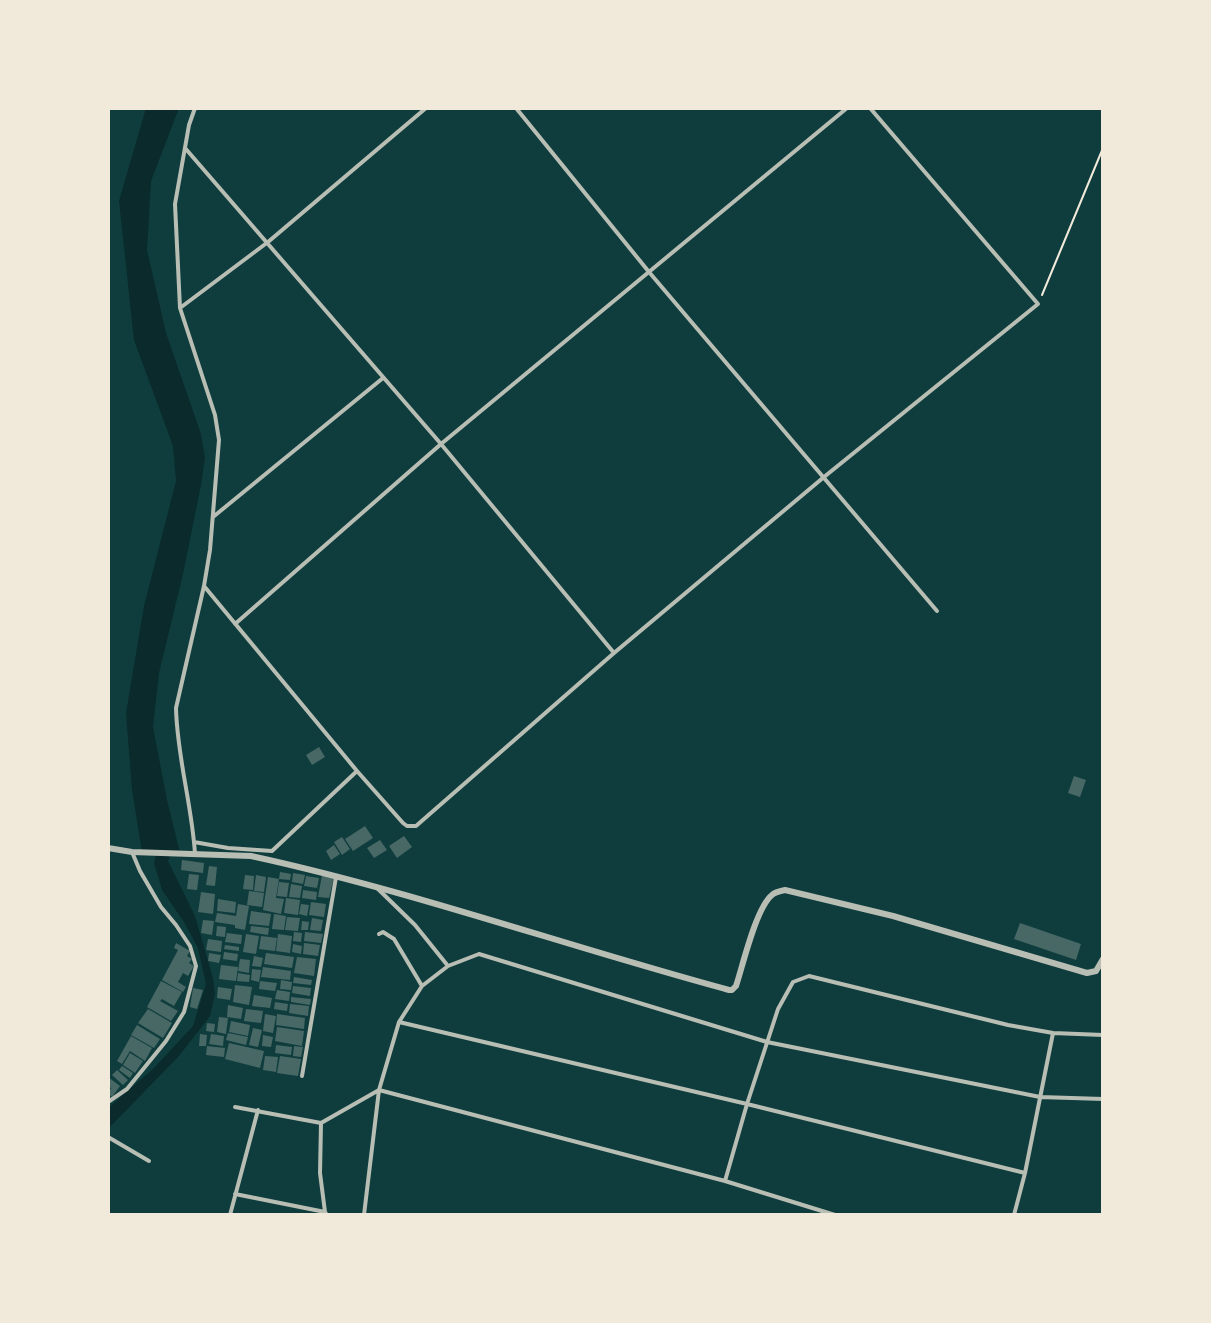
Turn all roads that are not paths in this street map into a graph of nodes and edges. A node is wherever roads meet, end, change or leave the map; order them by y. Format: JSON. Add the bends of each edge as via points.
{"nodes":[{"id":1,"x":195,"y":108,"type":"edge"},
{"id":2,"x":426,"y":108,"type":"edge"},
{"id":3,"x":516,"y":108,"type":"edge"},
{"id":4,"x":847,"y":108,"type":"edge"},
{"id":5,"x":870,"y":108,"type":"edge"},
{"id":6,"x":185,"y":148,"type":"junction"},
{"id":7,"x":268,"y":242,"type":"junction"},
{"id":8,"x":649,"y":272,"type":"junction"},
{"id":9,"x":180,"y":308,"type":"junction"},
{"id":10,"x":383,"y":378,"type":"junction"},
{"id":11,"x":441,"y":444,"type":"junction"},
{"id":12,"x":824,"y":477,"type":"junction"},
{"id":13,"x":213,"y":518,"type":"junction"},
{"id":14,"x":204,"y":586,"type":"junction"},
{"id":15,"x":937,"y":611,"type":"dead end"},
{"id":16,"x":235,"y":624,"type":"junction"},
{"id":17,"x":614,"y":653,"type":"junction"},
{"id":18,"x":357,"y":771,"type":"junction"},
{"id":19,"x":194,"y":842,"type":"junction"},
{"id":20,"x":108,"y":848,"type":"edge"},
{"id":21,"x":135,"y":852,"type":"junction"},
{"id":22,"x":195,"y":854,"type":"junction"},
{"id":23,"x":337,"y":876,"type":"junction"},
{"id":24,"x":377,"y":888,"type":"junction"},
{"id":25,"x":379,"y":934,"type":"dead end"},
{"id":26,"x":1103,"y":958,"type":"edge"},
{"id":27,"x":448,"y":966,"type":"junction"},
{"id":28,"x":422,"y":986,"type":"junction"},
{"id":29,"x":399,"y":1022,"type":"junction"},
{"id":30,"x":1053,"y":1033,"type":"junction"},
{"id":31,"x":1103,"y":1035,"type":"edge"},
{"id":32,"x":767,"y":1042,"type":"junction"},
{"id":33,"x":302,"y":1076,"type":"dead end"},
{"id":34,"x":380,"y":1090,"type":"junction"},
{"id":35,"x":1040,"y":1097,"type":"junction"},
{"id":36,"x":1103,"y":1099,"type":"edge"},
{"id":37,"x":108,"y":1102,"type":"edge"},
{"id":38,"x":747,"y":1104,"type":"junction"},
{"id":39,"x":235,"y":1107,"type":"dead end"},
{"id":40,"x":258,"y":1110,"type":"junction"},
{"id":41,"x":321,"y":1123,"type":"junction"},
{"id":42,"x":110,"y":1139,"type":"edge"},
{"id":43,"x":149,"y":1161,"type":"dead end"},
{"id":44,"x":1025,"y":1173,"type":"junction"},
{"id":45,"x":725,"y":1181,"type":"junction"},
{"id":46,"x":235,"y":1194,"type":"junction"},
{"id":47,"x":326,"y":1214,"type":"edge"},
{"id":48,"x":230,"y":1215,"type":"edge"},
{"id":49,"x":364,"y":1215,"type":"edge"},
{"id":50,"x":835,"y":1215,"type":"edge"},
{"id":51,"x":1014,"y":1215,"type":"edge"}],
"edges":[{"from":1,"to":6,"type":"lane"},
{"from":2,"to":7,"type":"lane"},
{"from":3,"to":8,"type":"lane"},
{"from":4,"to":8,"type":"lane"},
{"from":5,"to":12,"type":"lane","via":[[1038,304]]},
{"from":6,"to":7,"type":"lane"},
{"from":6,"to":9,"type":"lane","via":[[175,204]]},
{"from":7,"to":9,"type":"lane"},
{"from":7,"to":10,"type":"lane"},
{"from":8,"to":11,"type":"lane"},
{"from":8,"to":12,"type":"lane"},
{"from":9,"to":13,"type":"lane","via":[[215,415],[219,440]]},
{"from":10,"to":11,"type":"lane"},
{"from":10,"to":13,"type":"lane"},
{"from":11,"to":16,"type":"lane"},
{"from":11,"to":17,"type":"lane"},
{"from":12,"to":15,"type":"lane"},
{"from":12,"to":17,"type":"lane"},
{"from":13,"to":14,"type":"lane"},
{"from":14,"to":16,"type":"lane"},
{"from":14,"to":19,"type":"lane","via":[[176,708]]},
{"from":16,"to":18,"type":"lane"},
{"from":17,"to":18,"type":"lane","via":[[416,826],[403,823]]},
{"from":18,"to":19,"type":"lane","via":[[272,850]]},
{"from":19,"to":22,"type":"lane"},
{"from":20,"to":21,"type":"street"},
{"from":21,"to":22,"type":"street"},
{"from":21,"to":37,"type":"lane","via":[[140,871],[190,946],[196,966],[184,1012],[166,1041],[128,1089]]},
{"from":22,"to":23,"type":"street","via":[[250,856]]},
{"from":23,"to":24,"type":"street"},
{"from":23,"to":33,"type":"lane"},
{"from":24,"to":26,"type":"street","via":[[729,990],[736,986],[768,898],[785,890],[893,916],[1087,973],[1096,971]]},
{"from":24,"to":27,"type":"lane","via":[[415,925]]},
{"from":25,"to":28,"type":"lane","via":[[383,932],[394,939]]},
{"from":27,"to":28,"type":"lane"},
{"from":27,"to":32,"type":"lane","via":[[479,954]]},
{"from":28,"to":29,"type":"lane"},
{"from":29,"to":34,"type":"lane"},
{"from":29,"to":38,"type":"lane"},
{"from":30,"to":31,"type":"lane"},
{"from":30,"to":32,"type":"lane","via":[[809,976],[793,982],[784,996]]},
{"from":30,"to":35,"type":"lane"},
{"from":32,"to":35,"type":"lane"},
{"from":32,"to":38,"type":"lane"},
{"from":34,"to":41,"type":"lane"},
{"from":34,"to":45,"type":"lane"},
{"from":34,"to":49,"type":"lane"},
{"from":35,"to":36,"type":"lane"},
{"from":35,"to":44,"type":"lane"},
{"from":38,"to":44,"type":"lane"},
{"from":38,"to":45,"type":"lane"},
{"from":39,"to":40,"type":"lane"},
{"from":40,"to":41,"type":"lane"},
{"from":40,"to":46,"type":"lane"},
{"from":41,"to":47,"type":"lane","via":[[320,1173]]},
{"from":42,"to":43,"type":"lane"},
{"from":44,"to":51,"type":"lane"},
{"from":45,"to":50,"type":"lane"},
{"from":46,"to":47,"type":"lane"},
{"from":46,"to":48,"type":"lane"}]}
